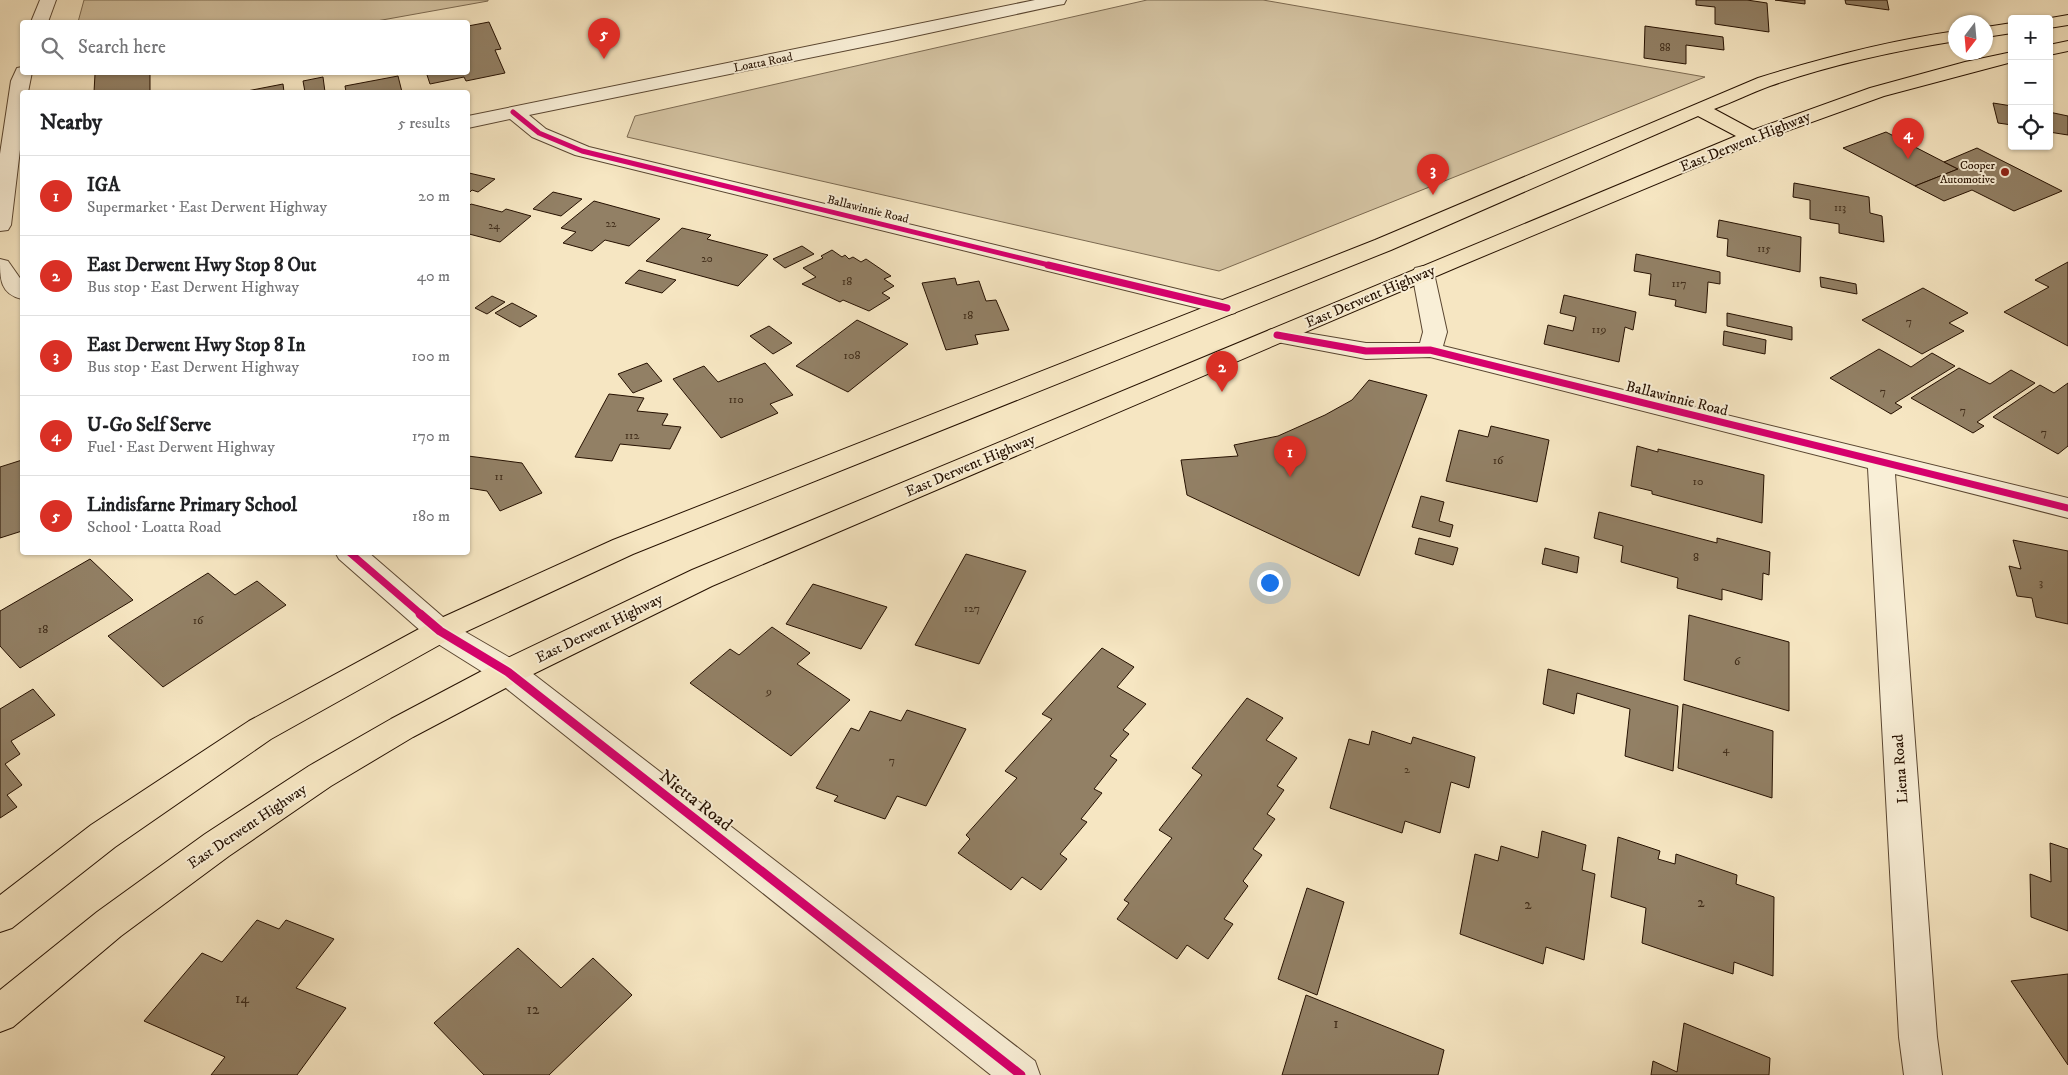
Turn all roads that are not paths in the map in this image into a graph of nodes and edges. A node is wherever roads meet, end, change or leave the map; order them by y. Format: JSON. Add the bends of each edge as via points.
{"nodes":[{"id":1,"x":48,"y":0,"type":"edge"},
{"id":2,"x":1058,"y":0,"type":"edge"},
{"id":3,"x":41,"y":20,"type":"edge"},
{"id":4,"x":2068,"y":20,"type":"edge"},
{"id":5,"x":2053,"y":22,"type":"edge"},
{"id":6,"x":2008,"y":29,"type":"edge"},
{"id":7,"x":1993,"y":31,"type":"edge"},
{"id":8,"x":1948,"y":37,"type":"edge"},
{"id":9,"x":2068,"y":46,"type":"edge"},
{"id":10,"x":2053,"y":49,"type":"edge"},
{"id":11,"x":2008,"y":58,"type":"edge"},
{"id":12,"x":1823,"y":64,"type":"junction"},
{"id":13,"x":22,"y":75,"type":"edge"},
{"id":14,"x":1877,"y":92,"type":"junction"},
{"id":15,"x":1699,"y":108,"type":"junction"},
{"id":16,"x":513,"y":112,"type":"junction"},
{"id":17,"x":470,"y":122,"type":"edge"},
{"id":18,"x":1752,"y":137,"type":"junction"},
{"id":19,"x":20,"y":218,"type":"edge"},
{"id":20,"x":0,"y":223,"type":"edge"},
{"id":21,"x":0,"y":266,"type":"edge"},
{"id":22,"x":1424,"y":273,"type":"junction"},
{"id":23,"x":20,"y":290,"type":"edge"},
{"id":24,"x":1227,"y":308,"type":"junction"},
{"id":25,"x":1277,"y":335,"type":"junction"},
{"id":26,"x":1430,"y":350,"type":"junction"},
{"id":27,"x":1881,"y":463,"type":"junction"},
{"id":28,"x":2068,"y":508,"type":"edge"},
{"id":29,"x":352,"y":555,"type":"edge"},
{"id":30,"x":440,"y":631,"type":"junction"},
{"id":31,"x":508,"y":672,"type":"junction"},
{"id":32,"x":0,"y":916,"type":"edge"},
{"id":33,"x":0,"y":1014,"type":"edge"},
{"id":34,"x":1021,"y":1075,"type":"edge"},
{"id":35,"x":1923,"y":1075,"type":"edge"}],
"edges":[{"from":1,"to":3,"type":"street"},
{"from":2,"to":16,"type":"street","name":"Loatta Road"},
{"from":4,"to":5,"type":"main road"},
{"from":6,"to":7,"type":"main road"},
{"from":8,"to":12,"type":"main road"},
{"from":9,"to":10,"type":"main road"},
{"from":11,"to":14,"type":"main road","name":"East Derwent Highway"},
{"from":12,"to":14,"type":"main road"},
{"from":12,"to":15,"type":"main road","via":[[1764,82]]},
{"from":13,"to":20,"type":"street"},
{"from":14,"to":18,"type":"main road","name":"East Derwent Highway"},
{"from":15,"to":18,"type":"main road"},
{"from":15,"to":24,"type":"main road","via":[[1383,245]]},
{"from":16,"to":17,"type":"street","name":"Loatta Road"},
{"from":16,"to":24,"type":"street","name":"Ballawinnie Road","via":[[539,133],[582,151]]},
{"from":18,"to":22,"type":"main road","name":"East Derwent Highway"},
{"from":19,"to":20,"type":"street"},
{"from":21,"to":23,"type":"street"},
{"from":22,"to":25,"type":"main road","name":"East Derwent Highway"},
{"from":22,"to":26,"type":"street","via":[[1435,332]]},
{"from":24,"to":30,"type":"main road","via":[[623,547]]},
{"from":25,"to":26,"type":"street","name":"Ballawinnie Road","via":[[1366,351]]},
{"from":25,"to":31,"type":"main road","name":"East Derwent Highway","via":[[702,578]]},
{"from":26,"to":27,"type":"street","name":"Ballawinnie Road"},
{"from":27,"to":28,"type":"street","name":"Ballawinnie Road"},
{"from":27,"to":35,"type":"street","name":"Liena Road"},
{"from":29,"to":30,"type":"street","name":"Nietta Road"},
{"from":30,"to":31,"type":"street","name":"Nietta Road"},
{"from":30,"to":32,"type":"main road","via":[[260,730],[102,836]]},
{"from":31,"to":33,"type":"main road","name":"East Derwent Highway","via":[[320,776],[217,845],[109,924]]},
{"from":31,"to":34,"type":"street","name":"Nietta Road"}]}
